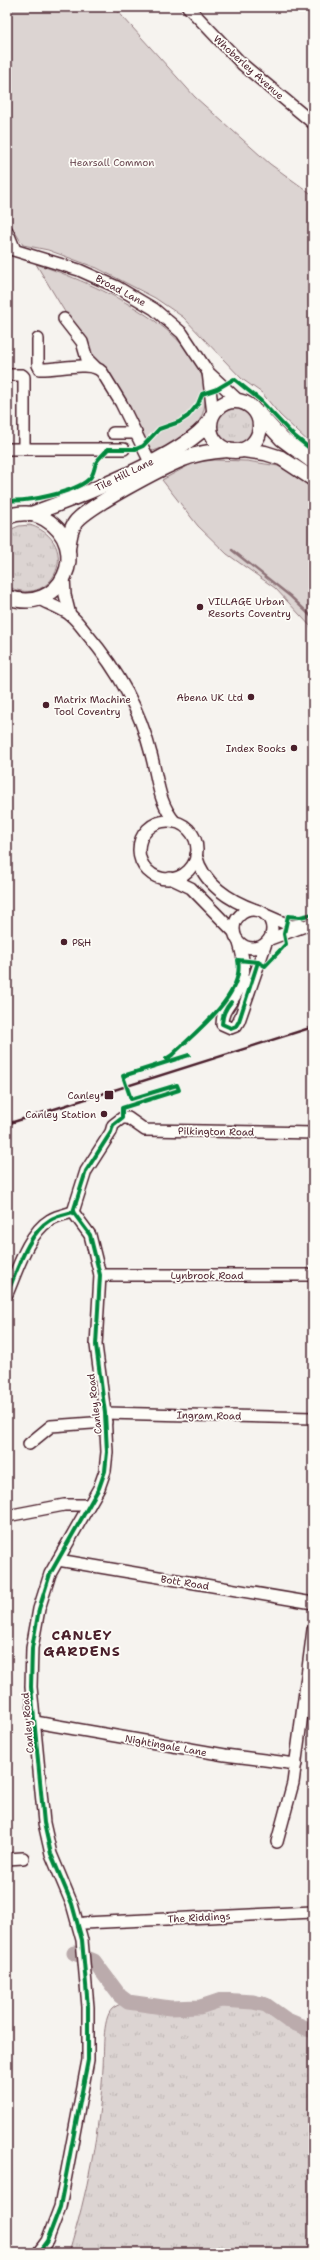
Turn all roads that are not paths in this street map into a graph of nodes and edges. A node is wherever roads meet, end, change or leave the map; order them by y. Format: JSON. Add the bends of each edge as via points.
{"nodes":[{"id":1,"x":188,"y":7,"type":"edge"},
{"id":2,"x":313,"y":123,"type":"edge"},
{"id":3,"x":7,"y":231,"type":"edge"},
{"id":4,"x":11,"y":249,"type":"edge"},
{"id":5,"x":64,"y":319,"type":"dead end"},
{"id":6,"x":38,"y":339,"type":"dead end"},
{"id":7,"x":95,"y":367,"type":"junction"},
{"id":8,"x":208,"y":372,"type":"junction"},
{"id":9,"x":7,"y":375,"type":"edge"},
{"id":10,"x":239,"y":401,"type":"junction"},
{"id":11,"x":256,"y":412,"type":"junction"},
{"id":12,"x":212,"y":417,"type":"junction"},
{"id":13,"x":136,"y":432,"type":"junction"},
{"id":14,"x":113,"y":433,"type":"dead end"},
{"id":15,"x":7,"y":449,"type":"edge"},
{"id":16,"x":24,"y":449,"type":"junction"},
{"id":17,"x":124,"y":449,"type":"dead end"},
{"id":18,"x":228,"y":450,"type":"junction"},
{"id":19,"x":243,"y":450,"type":"junction"},
{"id":20,"x":150,"y":462,"type":"junction"},
{"id":21,"x":313,"y":462,"type":"edge"},
{"id":22,"x":313,"y":479,"type":"edge"},
{"id":23,"x":16,"y":515,"type":"edge"},
{"id":24,"x":68,"y":549,"type":"junction"},
{"id":25,"x":64,"y":577,"type":"junction"},
{"id":26,"x":7,"y":597,"type":"edge"},
{"id":27,"x":40,"y":599,"type":"junction"},
{"id":28,"x":70,"y":615,"type":"junction"},
{"id":29,"x":158,"y":786,"type":"junction"},
{"id":30,"x":175,"y":822,"type":"junction"},
{"id":31,"x":154,"y":824,"type":"junction"},
{"id":32,"x":196,"y":855,"type":"junction"},
{"id":33,"x":170,"y":878,"type":"junction"},
{"id":34,"x":257,"y":910,"type":"junction"},
{"id":35,"x":268,"y":916,"type":"junction"},
{"id":36,"x":312,"y":923,"type":"edge"},
{"id":37,"x":234,"y":932,"type":"junction"},
{"id":38,"x":268,"y":942,"type":"junction"},
{"id":39,"x":239,"y":943,"type":"junction"},
{"id":40,"x":313,"y":1132,"type":"edge"},
{"id":41,"x":73,"y":1212,"type":"junction"},
{"id":42,"x":100,"y":1275,"type":"junction"},
{"id":43,"x":313,"y":1275,"type":"edge"},
{"id":44,"x":7,"y":1294,"type":"edge"},
{"id":45,"x":105,"y":1418,"type":"junction"},
{"id":46,"x":313,"y":1418,"type":"edge"},
{"id":47,"x":29,"y":1444,"type":"dead end"},
{"id":48,"x":89,"y":1505,"type":"junction"},
{"id":49,"x":7,"y":1516,"type":"edge"},
{"id":50,"x":58,"y":1560,"type":"junction"},
{"id":51,"x":313,"y":1602,"type":"edge"},
{"id":52,"x":313,"y":1630,"type":"edge"},
{"id":53,"x":35,"y":1722,"type":"junction"},
{"id":54,"x":296,"y":1764,"type":"junction"},
{"id":55,"x":276,"y":1842,"type":"dead end"},
{"id":56,"x":23,"y":1858,"type":"dead end"},
{"id":57,"x":7,"y":1859,"type":"edge"},
{"id":58,"x":313,"y":1912,"type":"edge"},
{"id":59,"x":84,"y":1923,"type":"dead end"},
{"id":60,"x":38,"y":2253,"type":"edge"}],
"edges":[{"from":1,"to":2,"type":"street","name":"Whoberley Avenue","via":[[242,64]]},
{"from":3,"to":4,"type":"street"},
{"from":4,"to":8,"type":"street","name":"Broad Lane","via":[[85,272],[148,305],[166,317],[182,333]]},
{"from":5,"to":7,"type":"street","via":[[82,342],[86,359]]},
{"from":6,"to":7,"type":"street","via":[[40,369]]},
{"from":7,"to":13,"type":"street","via":[[102,372]]},
{"from":8,"to":10,"type":"street","name":"Broad Lane"},
{"from":8,"to":12,"type":"street","name":"Broad Lane"},
{"from":9,"to":16,"type":"street","via":[[24,377]]},
{"from":10,"to":11,"type":"main road","via":[[246,403]]},
{"from":10,"to":12,"type":"main road","via":[[224,404]]},
{"from":11,"to":19,"type":"main road","via":[[260,422],[259,434],[252,444]]},
{"from":11,"to":21,"type":"main road","via":[[282,439]]},
{"from":12,"to":18,"type":"main road","via":[[212,438]]},
{"from":12,"to":20,"type":"main road","name":"Tile Hill Lane","via":[[195,437]]},
{"from":13,"to":14,"type":"street"},
{"from":13,"to":20,"type":"street"},
{"from":15,"to":16,"type":"street"},
{"from":16,"to":17,"type":"street"},
{"from":18,"to":19,"type":"main road"},
{"from":18,"to":24,"type":"main road","name":"Tile Hill Lane","via":[[183,459],[137,482],[90,511],[75,523]]},
{"from":19,"to":22,"type":"main road","via":[[281,458]]},
{"from":20,"to":23,"type":"main road","name":"Tile Hill Lane","via":[[107,484]]},
{"from":23,"to":24,"type":"main road","via":[[41,516],[64,538]]},
{"from":24,"to":25,"type":"main road","name":"Tile Hill Lane"},
{"from":25,"to":27,"type":"main road","via":[[58,587]]},
{"from":25,"to":28,"type":"street"},
{"from":26,"to":27,"type":"main road","via":[[20,600]]},
{"from":27,"to":28,"type":"street"},
{"from":28,"to":29,"type":"street","via":[[104,655],[130,698],[146,737]]},
{"from":29,"to":30,"type":"street","via":[[164,807]]},
{"from":29,"to":31,"type":"street","via":[[158,808]]},
{"from":30,"to":31,"type":"street","via":[[163,821]]},
{"from":30,"to":32,"type":"street","via":[[186,827],[193,835]]},
{"from":31,"to":33,"type":"street","via":[[146,830],[141,840],[139,856],[152,874]]},
{"from":32,"to":33,"type":"street","via":[[189,869],[181,876]]},
{"from":32,"to":34,"type":"street","via":[[202,872],[214,886],[233,901]]},
{"from":33,"to":37,"type":"street","via":[[185,884],[195,892]]},
{"from":34,"to":35,"type":"street"},
{"from":34,"to":37,"type":"street","via":[[239,916]]},
{"from":35,"to":36,"type":"street","via":[[291,926]]},
{"from":35,"to":38,"type":"street","via":[[272,925]]},
{"from":36,"to":38,"type":"street"},
{"from":37,"to":39,"type":"street"},
{"from":38,"to":39,"type":"street","via":[[254,949]]},
{"from":38,"to":39,"type":"street","via":[[239,1021],[231,1028],[222,1024],[222,1019],[225,1009],[242,982],[245,960]]},
{"from":40,"to":41,"type":"street","name":"Pilkington Road","via":[[145,1130],[128,1118],[122,1118],[113,1125],[86,1171]]},
{"from":41,"to":42,"type":"street","name":"Canley Road","via":[[90,1235]]},
{"from":41,"to":44,"type":"street","via":[[51,1219],[39,1228]]},
{"from":42,"to":43,"type":"street","name":"Lynbrook Road"},
{"from":42,"to":45,"type":"street","name":"Canley Road","via":[[96,1345]]},
{"from":45,"to":46,"type":"street","name":"Ingram Road"},
{"from":45,"to":47,"type":"street","name":"Ingram Road","via":[[51,1426]]},
{"from":45,"to":48,"type":"street","name":"Canley Road","via":[[105,1471]]},
{"from":48,"to":49,"type":"street","via":[[64,1505]]},
{"from":48,"to":50,"type":"street","name":"Canley Road"},
{"from":50,"to":51,"type":"street","name":"Bott Road"},
{"from":50,"to":53,"type":"street","name":"Canley Road","via":[[50,1574],[39,1609],[32,1648],[31,1686]]},
{"from":52,"to":54,"type":"street"},
{"from":53,"to":54,"type":"street","name":"Nightingale Lane","via":[[224,1755]]},
{"from":53,"to":60,"type":"street","name":"Canley Road","via":[[44,1823],[51,1854],[72,1904],[82,1940],[86,1974],[88,2060],[60,2207],[47,2241]]},
{"from":54,"to":55,"type":"street"},
{"from":56,"to":57,"type":"street"},
{"from":58,"to":59,"type":"street","name":"The Riddings"}]}
